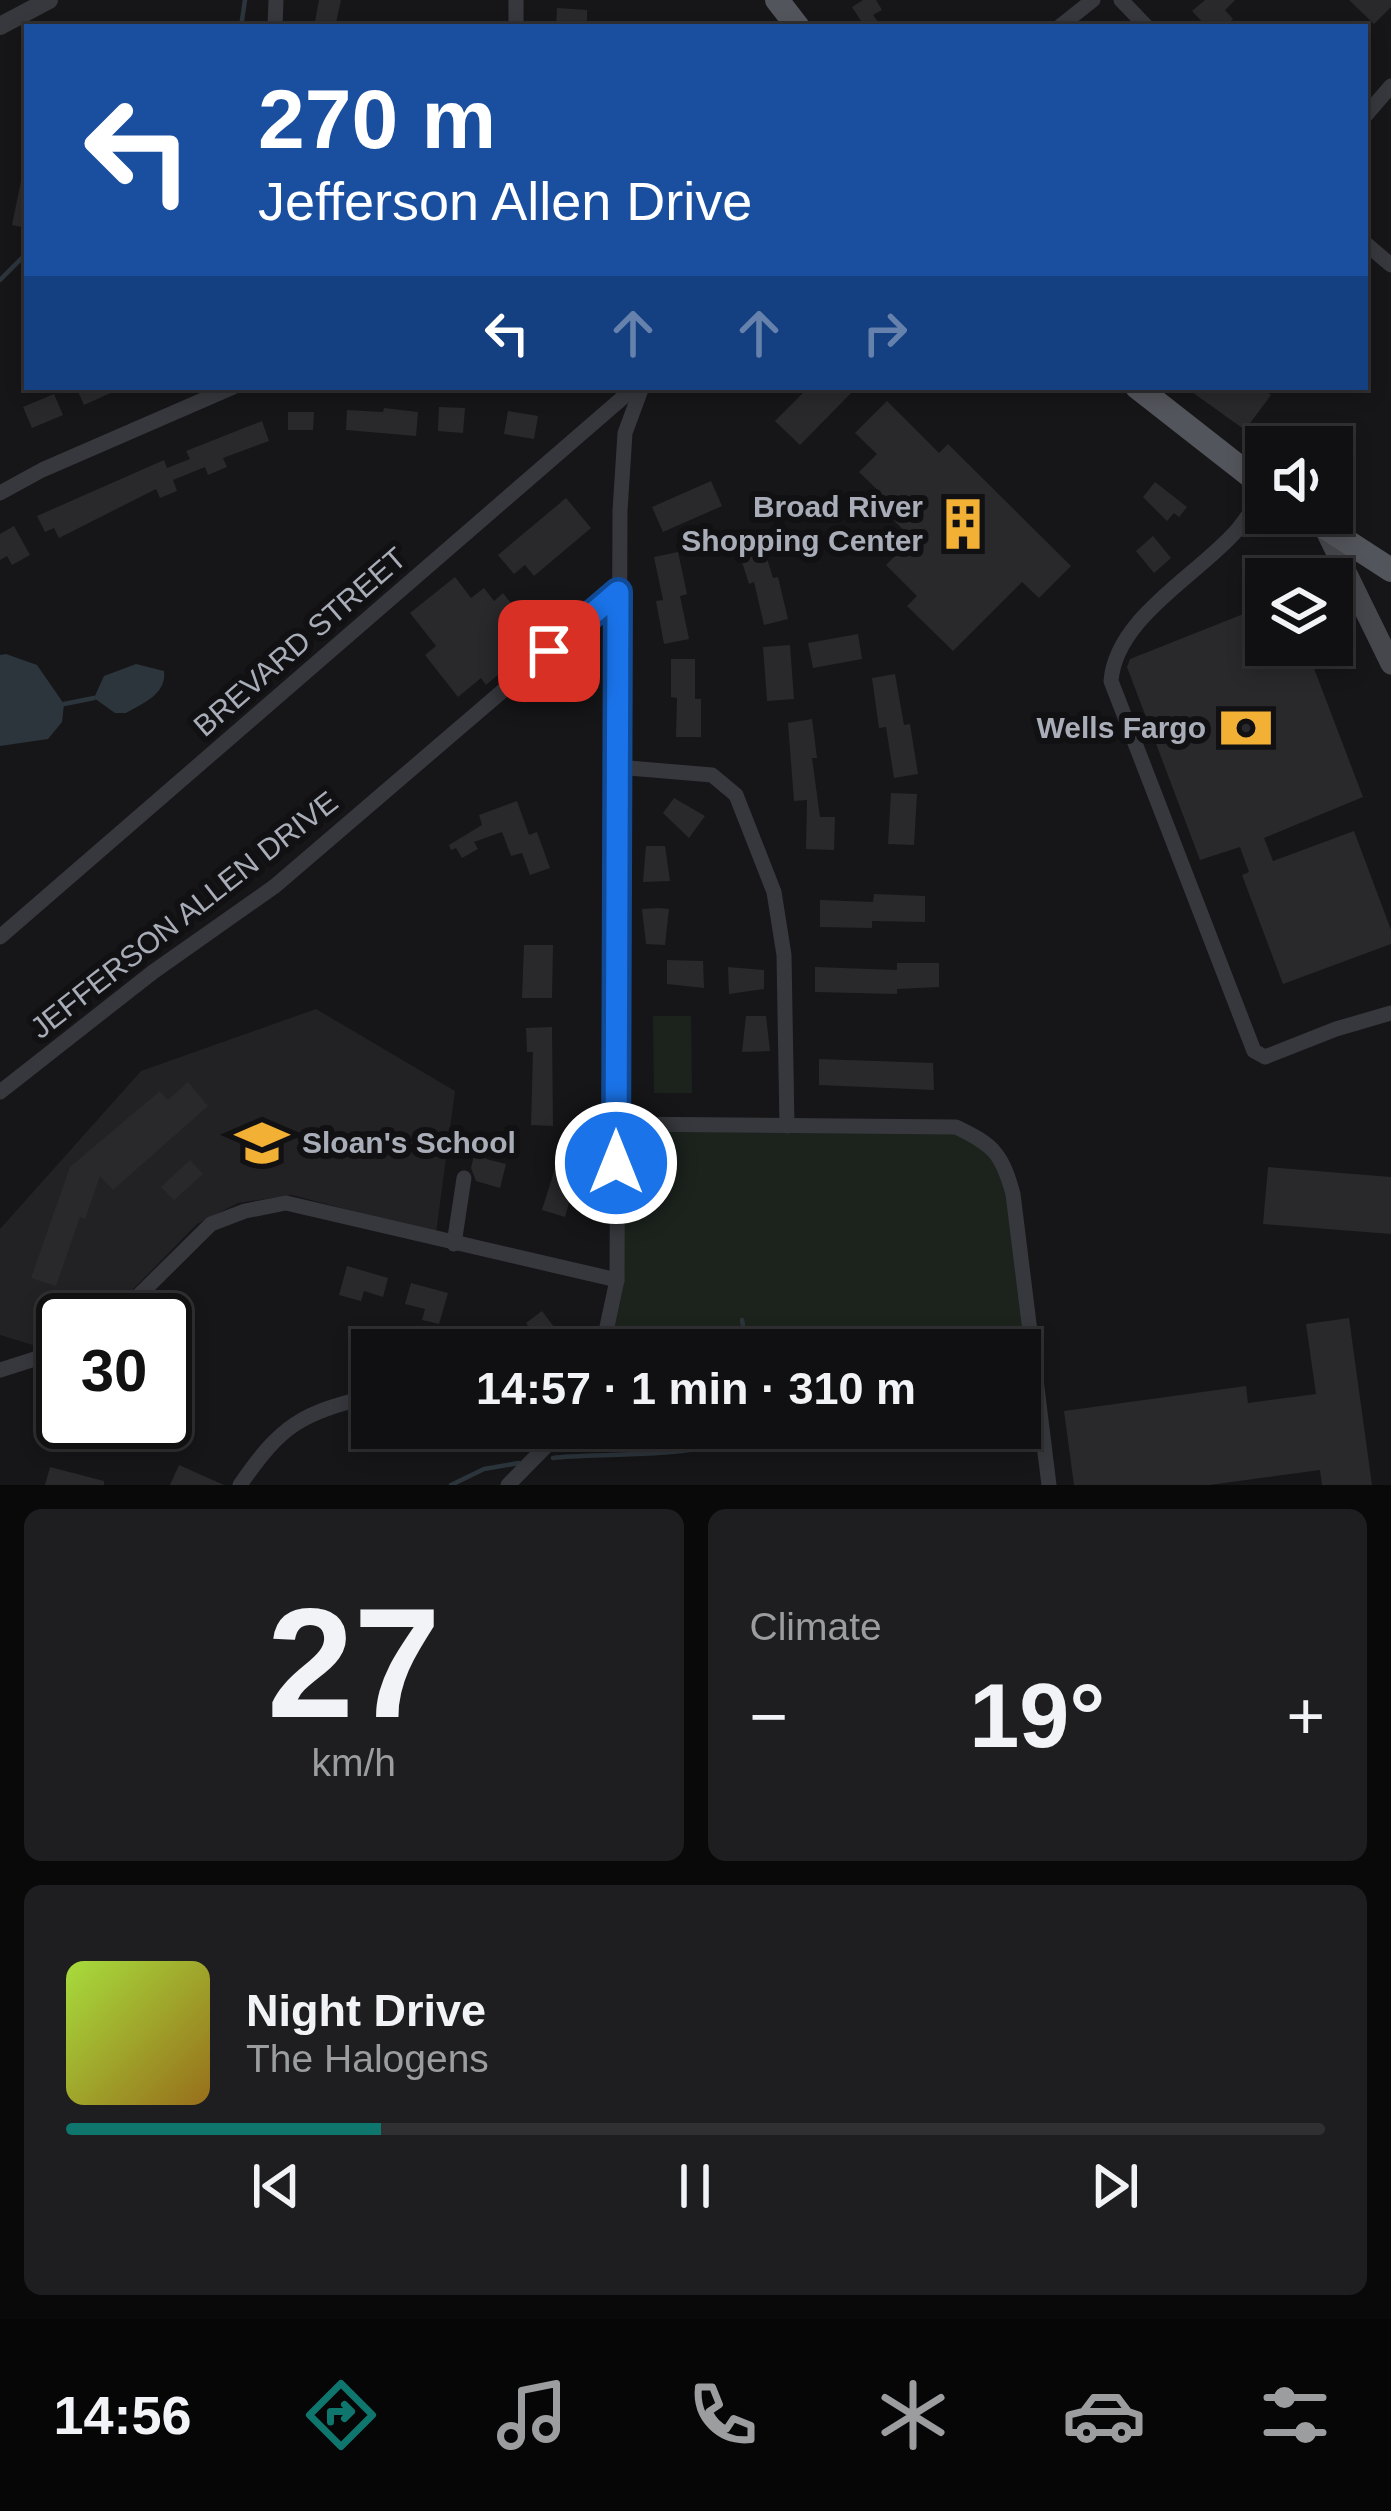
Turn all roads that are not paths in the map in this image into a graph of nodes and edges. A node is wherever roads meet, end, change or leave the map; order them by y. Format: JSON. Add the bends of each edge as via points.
{"nodes":[{"id":1,"x":49,"y":0,"type":"edge"},
{"id":2,"x":777,"y":0,"type":"edge"},
{"id":3,"x":1093,"y":0,"type":"edge"},
{"id":4,"x":1121,"y":0,"type":"edge"},
{"id":5,"x":796,"y":24,"type":"edge"},
{"id":6,"x":1063,"y":24,"type":"edge"},
{"id":7,"x":1144,"y":24,"type":"edge"},
{"id":8,"x":0,"y":26,"type":"edge"},
{"id":9,"x":1391,"y":86,"type":"edge"},
{"id":10,"x":1368,"y":113,"type":"edge"},
{"id":11,"x":1368,"y":246,"type":"edge"},
{"id":12,"x":1391,"y":265,"type":"edge"},
{"id":13,"x":226,"y":390,"type":"edge"},
{"id":14,"x":635,"y":390,"type":"edge"},
{"id":15,"x":637,"y":390,"type":"edge"},
{"id":16,"x":1141,"y":390,"type":"edge"},
{"id":17,"x":1245,"y":472,"type":"edge"},
{"id":18,"x":0,"y":493,"type":"edge"},
{"id":19,"x":1245,"y":520,"type":"edge"},
{"id":20,"x":1321,"y":534,"type":"edge"},
{"id":21,"x":1336,"y":534,"type":"edge"},
{"id":22,"x":1391,"y":570,"type":"edge"},
{"id":23,"x":618,"y":592,"type":"junction"},
{"id":24,"x":1391,"y":664,"type":"edge"},
{"id":25,"x":617,"y":767,"type":"junction"},
{"id":26,"x":0,"y":937,"type":"edge"},
{"id":27,"x":1391,"y":1013,"type":"edge"},
{"id":28,"x":0,"y":1092,"type":"edge"},
{"id":29,"x":615,"y":1124,"type":"junction"},
{"id":30,"x":787,"y":1126,"type":"junction"},
{"id":31,"x":464,"y":1178,"type":"dead end"},
{"id":32,"x":454,"y":1244,"type":"junction"},
{"id":33,"x":617,"y":1280,"type":"junction"},
{"id":34,"x":141,"y":1293,"type":"edge"},
{"id":35,"x":606,"y":1329,"type":"edge"},
{"id":36,"x":36,"y":1359,"type":"edge"},
{"id":37,"x":0,"y":1370,"type":"edge"},
{"id":38,"x":351,"y":1402,"type":"edge"},
{"id":39,"x":543,"y":1449,"type":"edge"},
{"id":40,"x":240,"y":1485,"type":"edge"},
{"id":41,"x":508,"y":1485,"type":"edge"},
{"id":42,"x":1049,"y":1485,"type":"edge"}],
"edges":[{"from":1,"to":8,"type":"street"},
{"from":2,"to":5,"type":"main road"},
{"from":3,"to":6,"type":"street"},
{"from":4,"to":7,"type":"street"},
{"from":9,"to":10,"type":"street"},
{"from":11,"to":12,"type":"street"},
{"from":13,"to":18,"type":"street"},
{"from":14,"to":26,"type":"street","name":"BREVARD STREET"},
{"from":15,"to":23,"type":"street","via":[[625,433]]},
{"from":16,"to":17,"type":"main road"},
{"from":19,"to":27,"type":"street","via":[[1167,591],[1113,662],[1112,681],[1254,1052],[1265,1057]]},
{"from":20,"to":24,"type":"main road"},
{"from":21,"to":22,"type":"main road"},
{"from":23,"to":25,"type":"street"},
{"from":23,"to":28,"type":"street","name":"JEFFERSON ALLEN DRIVE","via":[[275,886]]},
{"from":25,"to":29,"type":"street"},
{"from":25,"to":30,"type":"street","via":[[712,775],[736,795],[773,892],[784,953]]},
{"from":29,"to":30,"type":"street"},
{"from":29,"to":33,"type":"street"},
{"from":30,"to":42,"type":"street","via":[[956,1127],[1004,1161]]},
{"from":31,"to":32,"type":"street"},
{"from":32,"to":33,"type":"street"},
{"from":32,"to":34,"type":"street","via":[[286,1203],[211,1224]]},
{"from":33,"to":35,"type":"street"},
{"from":36,"to":37,"type":"street"},
{"from":38,"to":40,"type":"street","via":[[288,1426]]},
{"from":39,"to":41,"type":"street"}]}
